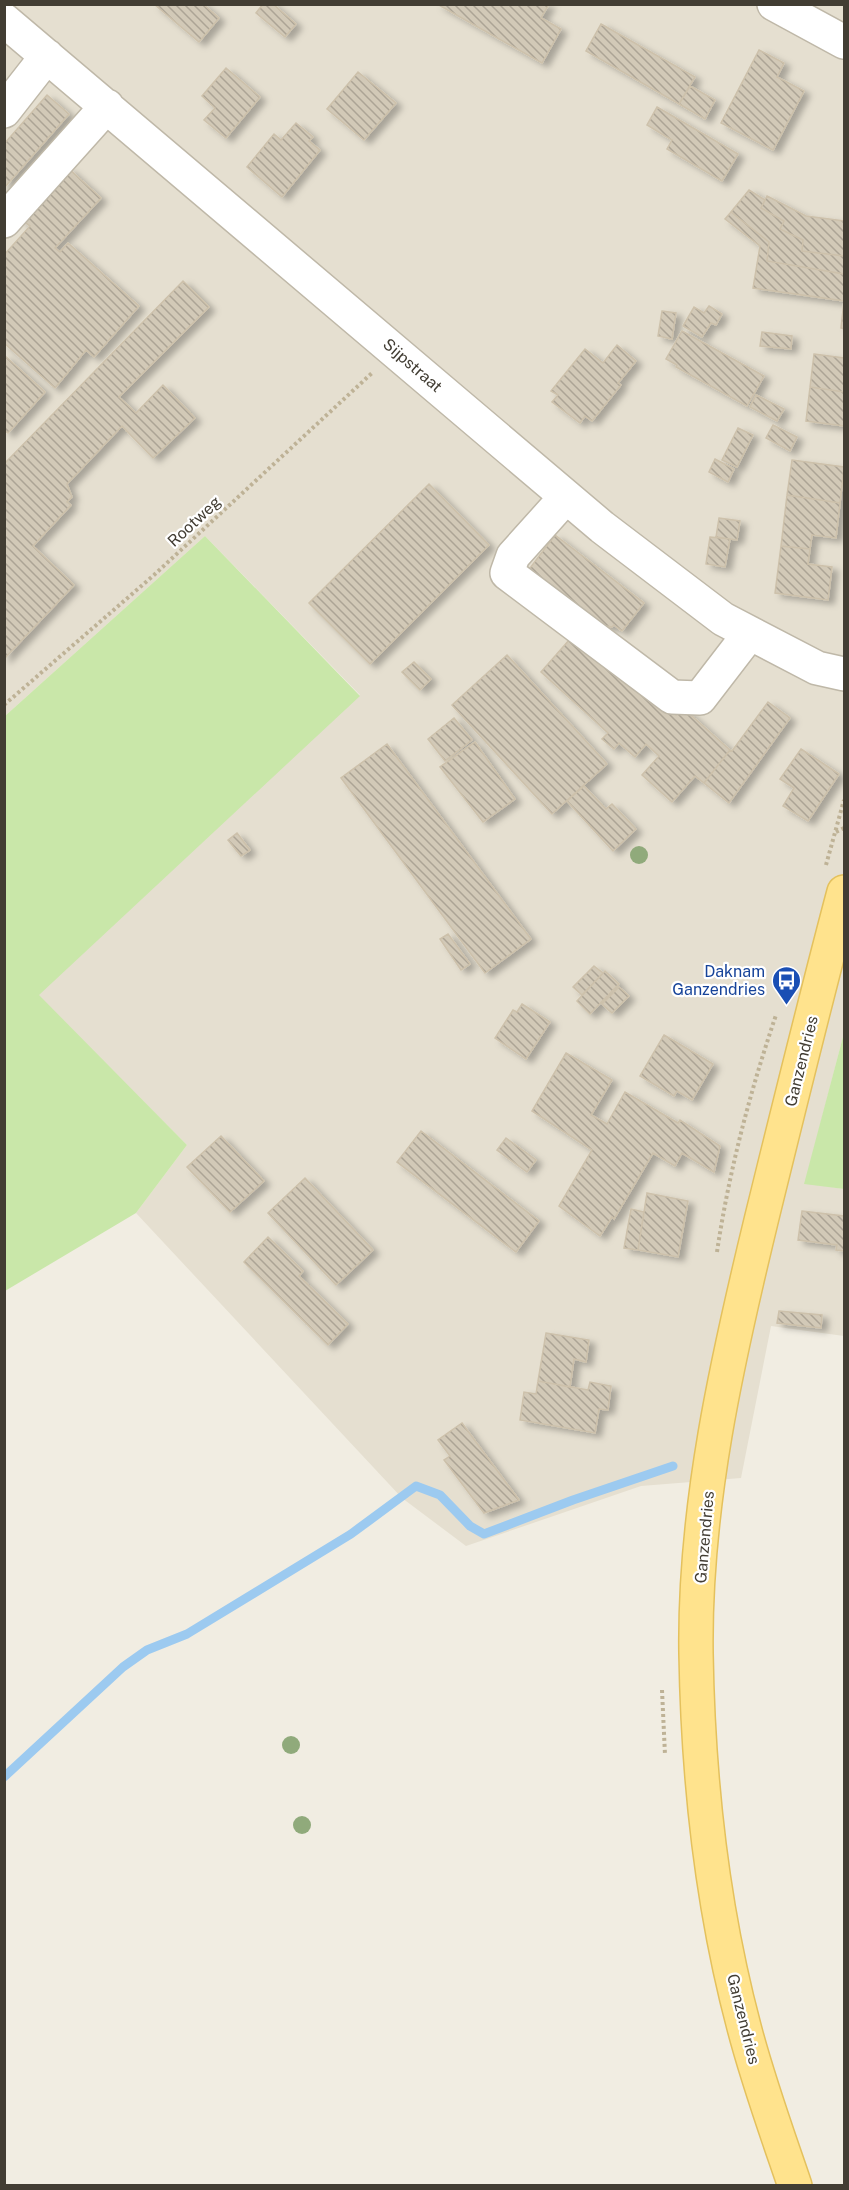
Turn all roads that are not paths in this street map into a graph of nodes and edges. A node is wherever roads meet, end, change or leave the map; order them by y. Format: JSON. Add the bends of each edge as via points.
{"nodes":[{"id":1,"x":774,"y":4,"type":"edge"},
{"id":2,"x":4,"y":20,"type":"edge"},
{"id":3,"x":844,"y":42,"type":"edge"},
{"id":4,"x":47,"y":56,"type":"junction"},
{"id":5,"x":107,"y":106,"type":"junction"},
{"id":6,"x":4,"y":111,"type":"edge"},
{"id":7,"x":4,"y":221,"type":"edge"},
{"id":8,"x":565,"y":498,"type":"junction"},
{"id":9,"x":750,"y":633,"type":"junction"},
{"id":10,"x":844,"y":674,"type":"edge"},
{"id":11,"x":844,"y":892,"type":"edge"},
{"id":12,"x":795,"y":2186,"type":"edge"}],
"edges":[{"from":1,"to":3,"type":"street"},
{"from":2,"to":4,"type":"street","name":"Sijpstraat"},
{"from":4,"to":5,"type":"street","name":"Sijpstraat"},
{"from":4,"to":6,"type":"street"},
{"from":5,"to":7,"type":"street"},
{"from":5,"to":8,"type":"street","name":"Sijpstraat","via":[[397,350]]},
{"from":8,"to":9,"type":"street","name":"Sijpstraat","via":[[723,620]]},
{"from":8,"to":9,"type":"street","via":[[513,556],[507,573],[672,697],[700,698]]},
{"from":9,"to":10,"type":"street","name":"Sijpstraat","via":[[817,668]]},
{"from":11,"to":12,"type":"main road","name":"Ganzendries","via":[[721,1398],[701,1549],[696,1650],[700,1744],[724,1935],[744,2026]]}]}
